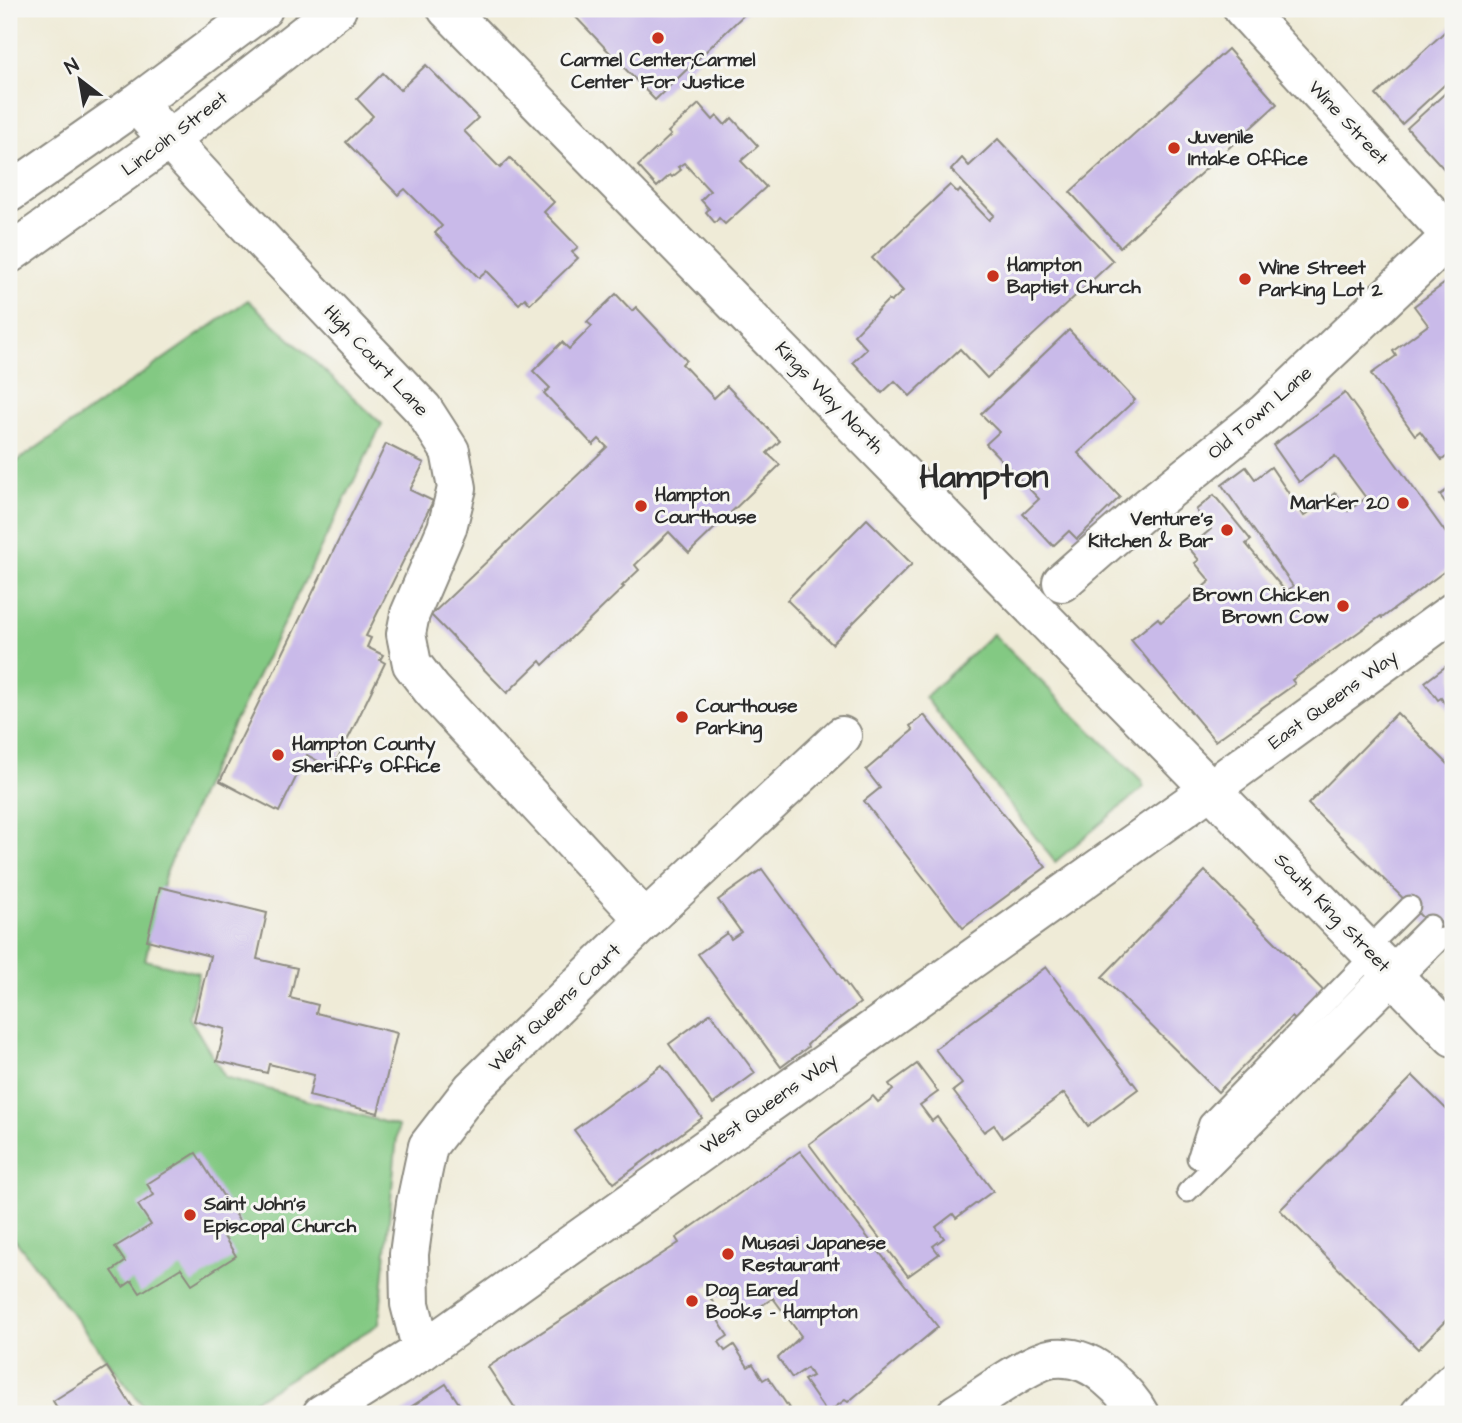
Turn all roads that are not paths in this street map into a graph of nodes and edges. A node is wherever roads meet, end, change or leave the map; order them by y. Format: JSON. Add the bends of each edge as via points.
{"nodes":[{"id":1,"x":264,"y":9,"type":"edge"},
{"id":2,"x":337,"y":9,"type":"edge"},
{"id":3,"x":447,"y":9,"type":"edge"},
{"id":4,"x":1243,"y":9,"type":"edge"},
{"id":5,"x":136,"y":104,"type":"junction"},
{"id":6,"x":170,"y":139,"type":"junction"},
{"id":7,"x":9,"y":194,"type":"edge"},
{"id":8,"x":1452,"y":237,"type":"edge"},
{"id":9,"x":9,"y":254,"type":"edge"},
{"id":10,"x":1062,"y":582,"type":"dead end"},
{"id":11,"x":1453,"y":612,"type":"edge"},
{"id":12,"x":842,"y":736,"type":"dead end"},
{"id":13,"x":1212,"y":788,"type":"junction"},
{"id":14,"x":1410,"y":905,"type":"dead end"},
{"id":15,"x":645,"y":920,"type":"junction"},
{"id":16,"x":1436,"y":931,"type":"dead end"},
{"id":17,"x":1381,"y":963,"type":"junction"},
{"id":18,"x":1453,"y":1037,"type":"edge"},
{"id":19,"x":1187,"y":1192,"type":"junction"},
{"id":20,"x":1181,"y":1211,"type":"dead end"},
{"id":21,"x":422,"y":1351,"type":"junction"},
{"id":22,"x":1453,"y":1382,"type":"edge"},
{"id":23,"x":322,"y":1414,"type":"edge"},
{"id":24,"x":956,"y":1414,"type":"edge"},
{"id":25,"x":1139,"y":1414,"type":"edge"},
{"id":26,"x":1420,"y":1414,"type":"edge"}],
"edges":[{"from":1,"to":5,"type":"street"},
{"from":2,"to":6,"type":"street","name":"Lincoln Street"},
{"from":3,"to":13,"type":"street","name":"Kings Way North"},
{"from":4,"to":8,"type":"street","name":"Wine Street"},
{"from":5,"to":6,"type":"street","name":"High Court Lane"},
{"from":5,"to":7,"type":"street"},
{"from":6,"to":9,"type":"street","name":"Lincoln Street"},
{"from":6,"to":15,"type":"street","name":"High Court Lane","via":[[423,408],[450,451],[457,488],[447,528],[410,614],[406,634],[412,664]]},
{"from":8,"to":10,"type":"street","name":"Old Town Lane","via":[[1266,412]]},
{"from":11,"to":13,"type":"street","name":"East Queens Way"},
{"from":12,"to":15,"type":"street","name":"West Queens Court"},
{"from":13,"to":17,"type":"street","name":"South King Street"},
{"from":13,"to":21,"type":"street","name":"West Queens Way"},
{"from":14,"to":17,"type":"lane"},
{"from":15,"to":21,"type":"street","name":"West Queens Court","via":[[472,1089],[428,1146],[410,1254],[410,1304]]},
{"from":16,"to":17,"type":"lane"},
{"from":17,"to":18,"type":"street","name":"South King Street"},
{"from":17,"to":19,"type":"lane"},
{"from":17,"to":19,"type":"lane","via":[[1209,1123]]},
{"from":19,"to":20,"type":"lane"},
{"from":21,"to":23,"type":"street","name":"West Queens Way"},
{"from":22,"to":26,"type":"street"},
{"from":24,"to":25,"type":"street","via":[[1053,1358],[1090,1364],[1130,1397]]}]}
